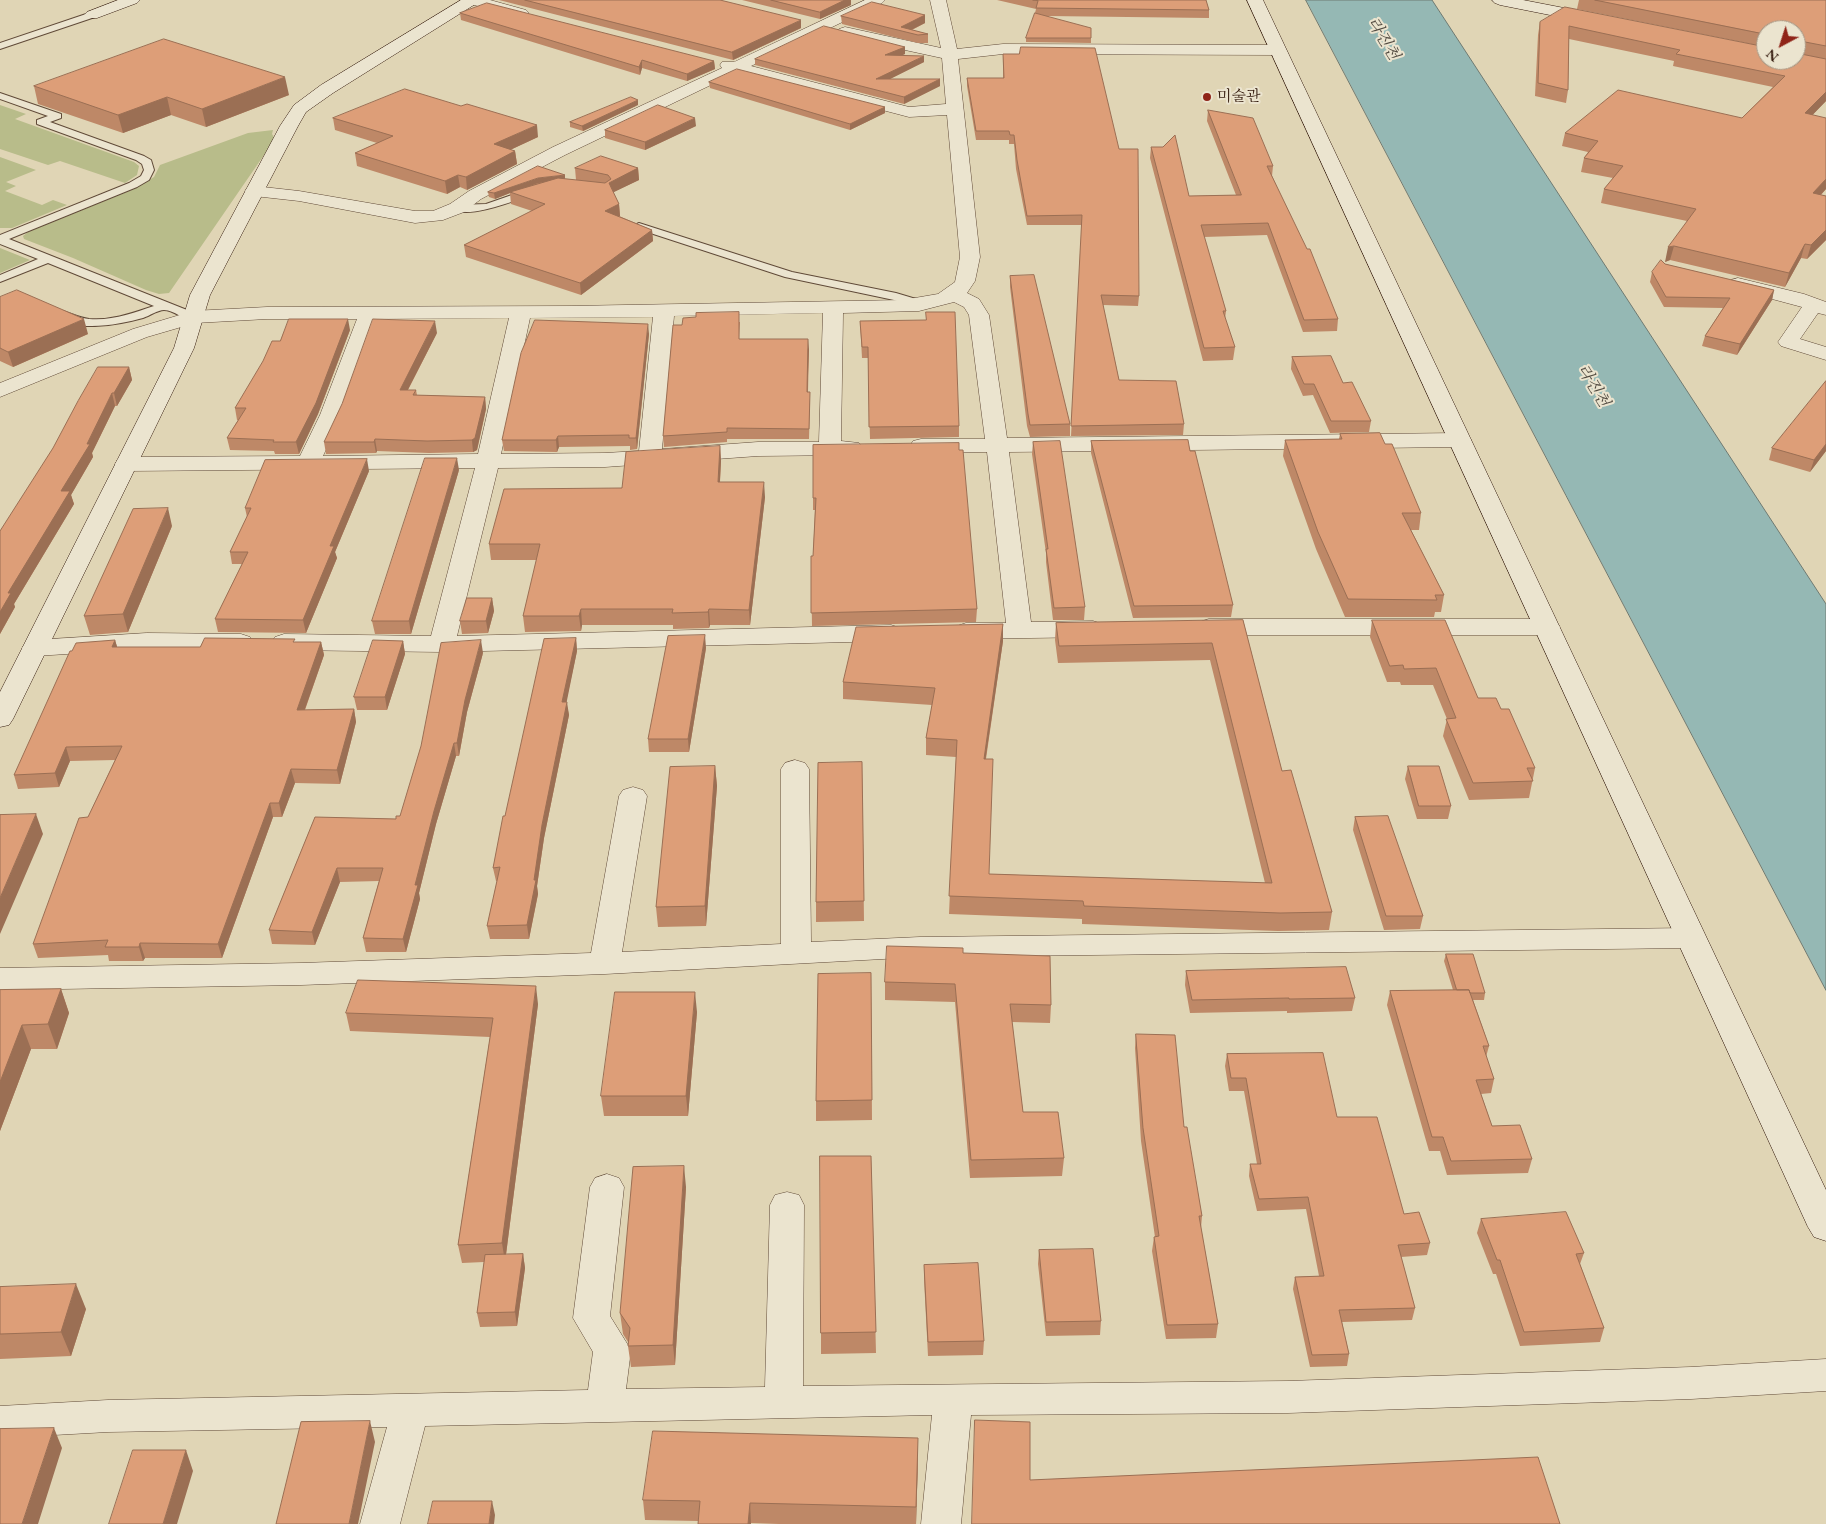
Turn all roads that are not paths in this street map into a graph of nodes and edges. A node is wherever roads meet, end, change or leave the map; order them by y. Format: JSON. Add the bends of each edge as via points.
{"nodes":[{"id":1,"x":132,"y":0,"type":"edge"},
{"id":2,"x":472,"y":0,"type":"edge"},
{"id":3,"x":877,"y":0,"type":"edge"},
{"id":4,"x":938,"y":0,"type":"edge"},
{"id":5,"x":1255,"y":0,"type":"edge"},
{"id":6,"x":1500,"y":0,"type":"edge"},
{"id":7,"x":1522,"y":2,"type":"edge"},
{"id":8,"x":92,"y":14,"type":"joint"},
{"id":9,"x":538,"y":17,"type":"edge"},
{"id":10,"x":802,"y":21,"type":"edge"},
{"id":11,"x":1606,"y":22,"type":"edge"},
{"id":12,"x":820,"y":26,"type":"junction"},
{"id":13,"x":0,"y":46,"type":"edge"},
{"id":14,"x":1278,"y":50,"type":"junction"},
{"id":15,"x":950,"y":55,"type":"junction"},
{"id":16,"x":716,"y":62,"type":"edge"},
{"id":17,"x":735,"y":67,"type":"junction"},
{"id":18,"x":0,"y":96,"type":"edge"},
{"id":19,"x":955,"y":109,"type":"junction"},
{"id":20,"x":539,"y":188,"type":"edge"},
{"id":21,"x":254,"y":191,"type":"junction"},
{"id":22,"x":457,"y":208,"type":"junction"},
{"id":23,"x":639,"y":226,"type":"edge"},
{"id":24,"x":0,"y":240,"type":"edge"},
{"id":25,"x":48,"y":259,"type":"junction"},
{"id":26,"x":0,"y":279,"type":"edge"},
{"id":27,"x":1716,"y":279,"type":"edge"},
{"id":28,"x":954,"y":294,"type":"junction"},
{"id":29,"x":922,"y":305,"type":"junction"},
{"id":30,"x":164,"y":306,"type":"junction"},
{"id":31,"x":833,"y":307,"type":"junction"},
{"id":32,"x":1820,"y":307,"type":"edge"},
{"id":33,"x":55,"y":310,"type":"edge"},
{"id":34,"x":664,"y":310,"type":"junction"},
{"id":35,"x":521,"y":312,"type":"junction"},
{"id":36,"x":369,"y":313,"type":"junction"},
{"id":37,"x":193,"y":317,"type":"junction"},
{"id":38,"x":1826,"y":354,"type":"edge"},
{"id":39,"x":0,"y":391,"type":"edge"},
{"id":40,"x":1460,"y":440,"type":"junction"},
{"id":41,"x":997,"y":445,"type":"junction"},
{"id":42,"x":869,"y":447,"type":"edge"},
{"id":43,"x":899,"y":447,"type":"edge"},
{"id":44,"x":830,"y":448,"type":"junction"},
{"id":45,"x":650,"y":457,"type":"junction"},
{"id":46,"x":308,"y":462,"type":"junction"},
{"id":47,"x":488,"y":462,"type":"junction"},
{"id":48,"x":126,"y":464,"type":"junction"},
{"id":49,"x":1190,"y":627,"type":"edge"},
{"id":50,"x":1547,"y":627,"type":"junction"},
{"id":51,"x":1114,"y":628,"type":"edge"},
{"id":52,"x":1019,"y":630,"type":"junction"},
{"id":53,"x":913,"y":632,"type":"edge"},
{"id":54,"x":942,"y":632,"type":"edge"},
{"id":55,"x":442,"y":644,"type":"junction"},
{"id":56,"x":35,"y":648,"type":"junction"},
{"id":57,"x":0,"y":719,"type":"edge"},
{"id":58,"x":794,"y":769,"type":"dead end"},
{"id":59,"x":632,"y":796,"type":"dead end"},
{"id":60,"x":1691,"y":938,"type":"junction"},
{"id":61,"x":796,"y":954,"type":"junction"},
{"id":62,"x":605,"y":963,"type":"junction"},
{"id":63,"x":0,"y":979,"type":"edge"},
{"id":64,"x":607,"y":1187,"type":"dead end"},
{"id":65,"x":787,"y":1205,"type":"dead end"},
{"id":66,"x":1826,"y":1227,"type":"edge"},
{"id":67,"x":1826,"y":1375,"type":"edge"},
{"id":68,"x":953,"y":1399,"type":"junction"},
{"id":69,"x":784,"y":1402,"type":"junction"},
{"id":70,"x":605,"y":1406,"type":"junction"},
{"id":71,"x":410,"y":1410,"type":"junction"},
{"id":72,"x":0,"y":1422,"type":"edge"},
{"id":73,"x":380,"y":1524,"type":"edge"},
{"id":74,"x":941,"y":1524,"type":"edge"}],
"edges":[{"from":1,"to":8,"type":"street"},
{"from":2,"to":9,"type":"street"},
{"from":2,"to":21,"type":"street","via":[[300,109]]},
{"from":3,"to":12,"type":"street"},
{"from":4,"to":15,"type":"street"},
{"from":5,"to":14,"type":"street"},
{"from":6,"to":7,"type":"street"},
{"from":7,"to":11,"type":"street"},
{"from":8,"to":13,"type":"lane"},
{"from":10,"to":12,"type":"street"},
{"from":12,"to":15,"type":"street"},
{"from":12,"to":17,"type":"street"},
{"from":14,"to":15,"type":"street","via":[[1003,49]]},
{"from":14,"to":40,"type":"street"},
{"from":15,"to":19,"type":"street"},
{"from":16,"to":17,"type":"street"},
{"from":17,"to":19,"type":"street","via":[[908,112]]},
{"from":17,"to":22,"type":"street","via":[[559,151],[475,195]]},
{"from":18,"to":24,"type":"lane","via":[[57,116],[40,122],[140,158],[147,162],[149,170],[145,178],[133,185]]},
{"from":19,"to":28,"type":"street","via":[[970,257],[964,283]]},
{"from":20,"to":22,"type":"lane","via":[[487,207]]},
{"from":21,"to":22,"type":"street","via":[[415,217],[436,216]]},
{"from":21,"to":37,"type":"street","via":[[200,295]]},
{"from":23,"to":29,"type":"lane","via":[[789,275]]},
{"from":24,"to":25,"type":"lane"},
{"from":25,"to":26,"type":"lane"},
{"from":25,"to":30,"type":"lane"},
{"from":27,"to":32,"type":"street","via":[[1797,298]]},
{"from":28,"to":29,"type":"street"},
{"from":28,"to":41,"type":"street","via":[[972,303],[979,315]]},
{"from":29,"to":31,"type":"street"},
{"from":30,"to":33,"type":"lane","via":[[103,324],[72,319]]},
{"from":30,"to":37,"type":"lane"},
{"from":31,"to":34,"type":"street"},
{"from":31,"to":44,"type":"street"},
{"from":32,"to":38,"type":"street","via":[[1788,342]]},
{"from":34,"to":35,"type":"street"},
{"from":34,"to":45,"type":"street"},
{"from":35,"to":36,"type":"street"},
{"from":35,"to":47,"type":"street"},
{"from":36,"to":37,"type":"street"},
{"from":36,"to":46,"type":"street","via":[[331,415]]},
{"from":37,"to":39,"type":"street","via":[[140,334]]},
{"from":37,"to":48,"type":"street","via":[[184,348]]},
{"from":40,"to":41,"type":"street"},
{"from":40,"to":50,"type":"street"},
{"from":41,"to":43,"type":"street"},
{"from":41,"to":52,"type":"street"},
{"from":42,"to":44,"type":"street"},
{"from":44,"to":45,"type":"street","via":[[758,449]]},
{"from":45,"to":47,"type":"street"},
{"from":46,"to":47,"type":"street"},
{"from":46,"to":48,"type":"street"},
{"from":47,"to":55,"type":"street"},
{"from":48,"to":56,"type":"street"},
{"from":49,"to":50,"type":"street"},
{"from":50,"to":60,"type":"street"},
{"from":51,"to":52,"type":"street"},
{"from":52,"to":54,"type":"street"},
{"from":53,"to":55,"type":"street"},
{"from":55,"to":56,"type":"street","via":[[147,641]]},
{"from":56,"to":57,"type":"street"},
{"from":58,"to":61,"type":"street"},
{"from":59,"to":62,"type":"street"},
{"from":60,"to":61,"type":"street","via":[[920,947]]},
{"from":60,"to":66,"type":"street"},
{"from":61,"to":62,"type":"street"},
{"from":62,"to":63,"type":"street","via":[[301,974]]},
{"from":64,"to":70,"type":"street","via":[[591,1318],[612,1350]]},
{"from":65,"to":69,"type":"street"},
{"from":67,"to":68,"type":"street","via":[[1297,1397]]},
{"from":68,"to":69,"type":"street"},
{"from":68,"to":74,"type":"street"},
{"from":69,"to":70,"type":"street"},
{"from":70,"to":71,"type":"street"},
{"from":71,"to":72,"type":"street","via":[[108,1416]]},
{"from":71,"to":73,"type":"street"}]}
